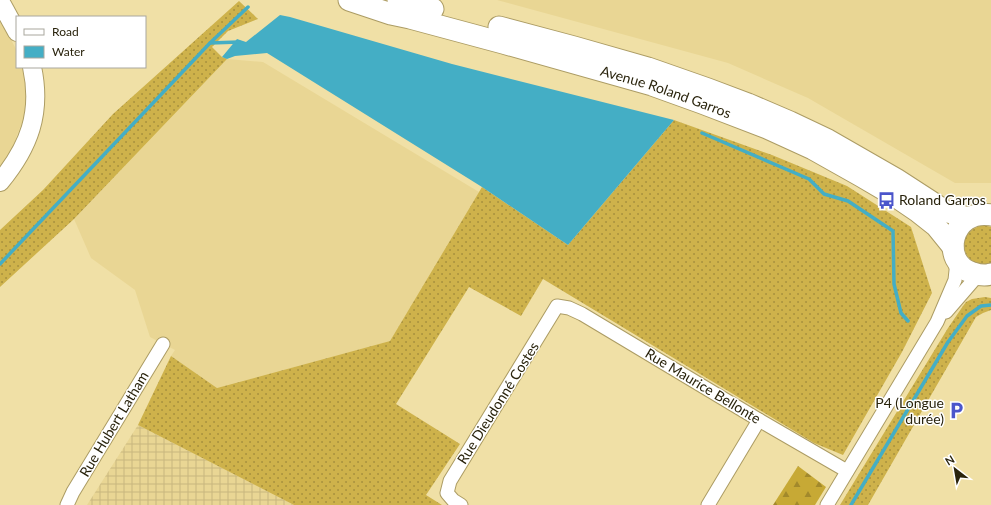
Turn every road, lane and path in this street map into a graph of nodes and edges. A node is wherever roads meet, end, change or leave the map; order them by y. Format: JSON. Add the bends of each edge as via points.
{"nodes":[{"id":1,"x":349,"y":0,"type":"edge"},
{"id":2,"x":398,"y":0,"type":"edge"},
{"id":3,"x":0,"y":1,"type":"edge"},
{"id":4,"x":16,"y":30,"type":"edge"},
{"id":5,"x":32,"y":68,"type":"edge"},
{"id":6,"x":0,"y":182,"type":"edge"},
{"id":7,"x":983,"y":214,"type":"edge"},
{"id":8,"x":955,"y":254,"type":"junction"},
{"id":9,"x":987,"y":275,"type":"edge"},
{"id":10,"x":557,"y":306,"type":"joint"},
{"id":11,"x":936,"y":322,"type":"junction"},
{"id":12,"x":163,"y":344,"type":"dead end"},
{"id":13,"x":759,"y":420,"type":"junction"},
{"id":14,"x":847,"y":471,"type":"junction"},
{"id":15,"x":457,"y":503,"type":"edge"},
{"id":16,"x":67,"y":505,"type":"edge"},
{"id":17,"x":708,"y":505,"type":"edge"},
{"id":18,"x":827,"y":505,"type":"edge"}],
"edges":[{"from":1,"to":8,"type":"main road","name":"Avenue Roland Garros","via":[[391,14],[652,85],[767,128],[813,149],[895,196],[936,226]]},
{"from":2,"to":7,"type":"main road","name":"Avenue Roland Garros","via":[[611,57],[728,96],[828,140],[945,212]]},
{"from":3,"to":4,"type":"street"},
{"from":5,"to":6,"type":"street","via":[[36,95],[30,132]]},
{"from":7,"to":8,"type":"main road","via":[[961,224],[956,231],[953,239]]},
{"from":8,"to":9,"type":"main road","name":"Avenue Roland Garros","via":[[963,268]]},
{"from":8,"to":11,"type":"street","via":[[955,280]]},
{"from":9,"to":11,"type":"street"},
{"from":10,"to":13,"type":"street","name":"Rue Maurice Bellonte","via":[[582,314]]},
{"from":10,"to":15,"type":"street","name":"Rue Dieudonné Costes","via":[[450,481],[447,493]]},
{"from":11,"to":14,"type":"street"},
{"from":12,"to":16,"type":"street","name":"Rue Hubert Latham"},
{"from":13,"to":14,"type":"street","name":"Rue Maurice Bellonte"},
{"from":13,"to":17,"type":"street"},
{"from":14,"to":18,"type":"street"}]}
